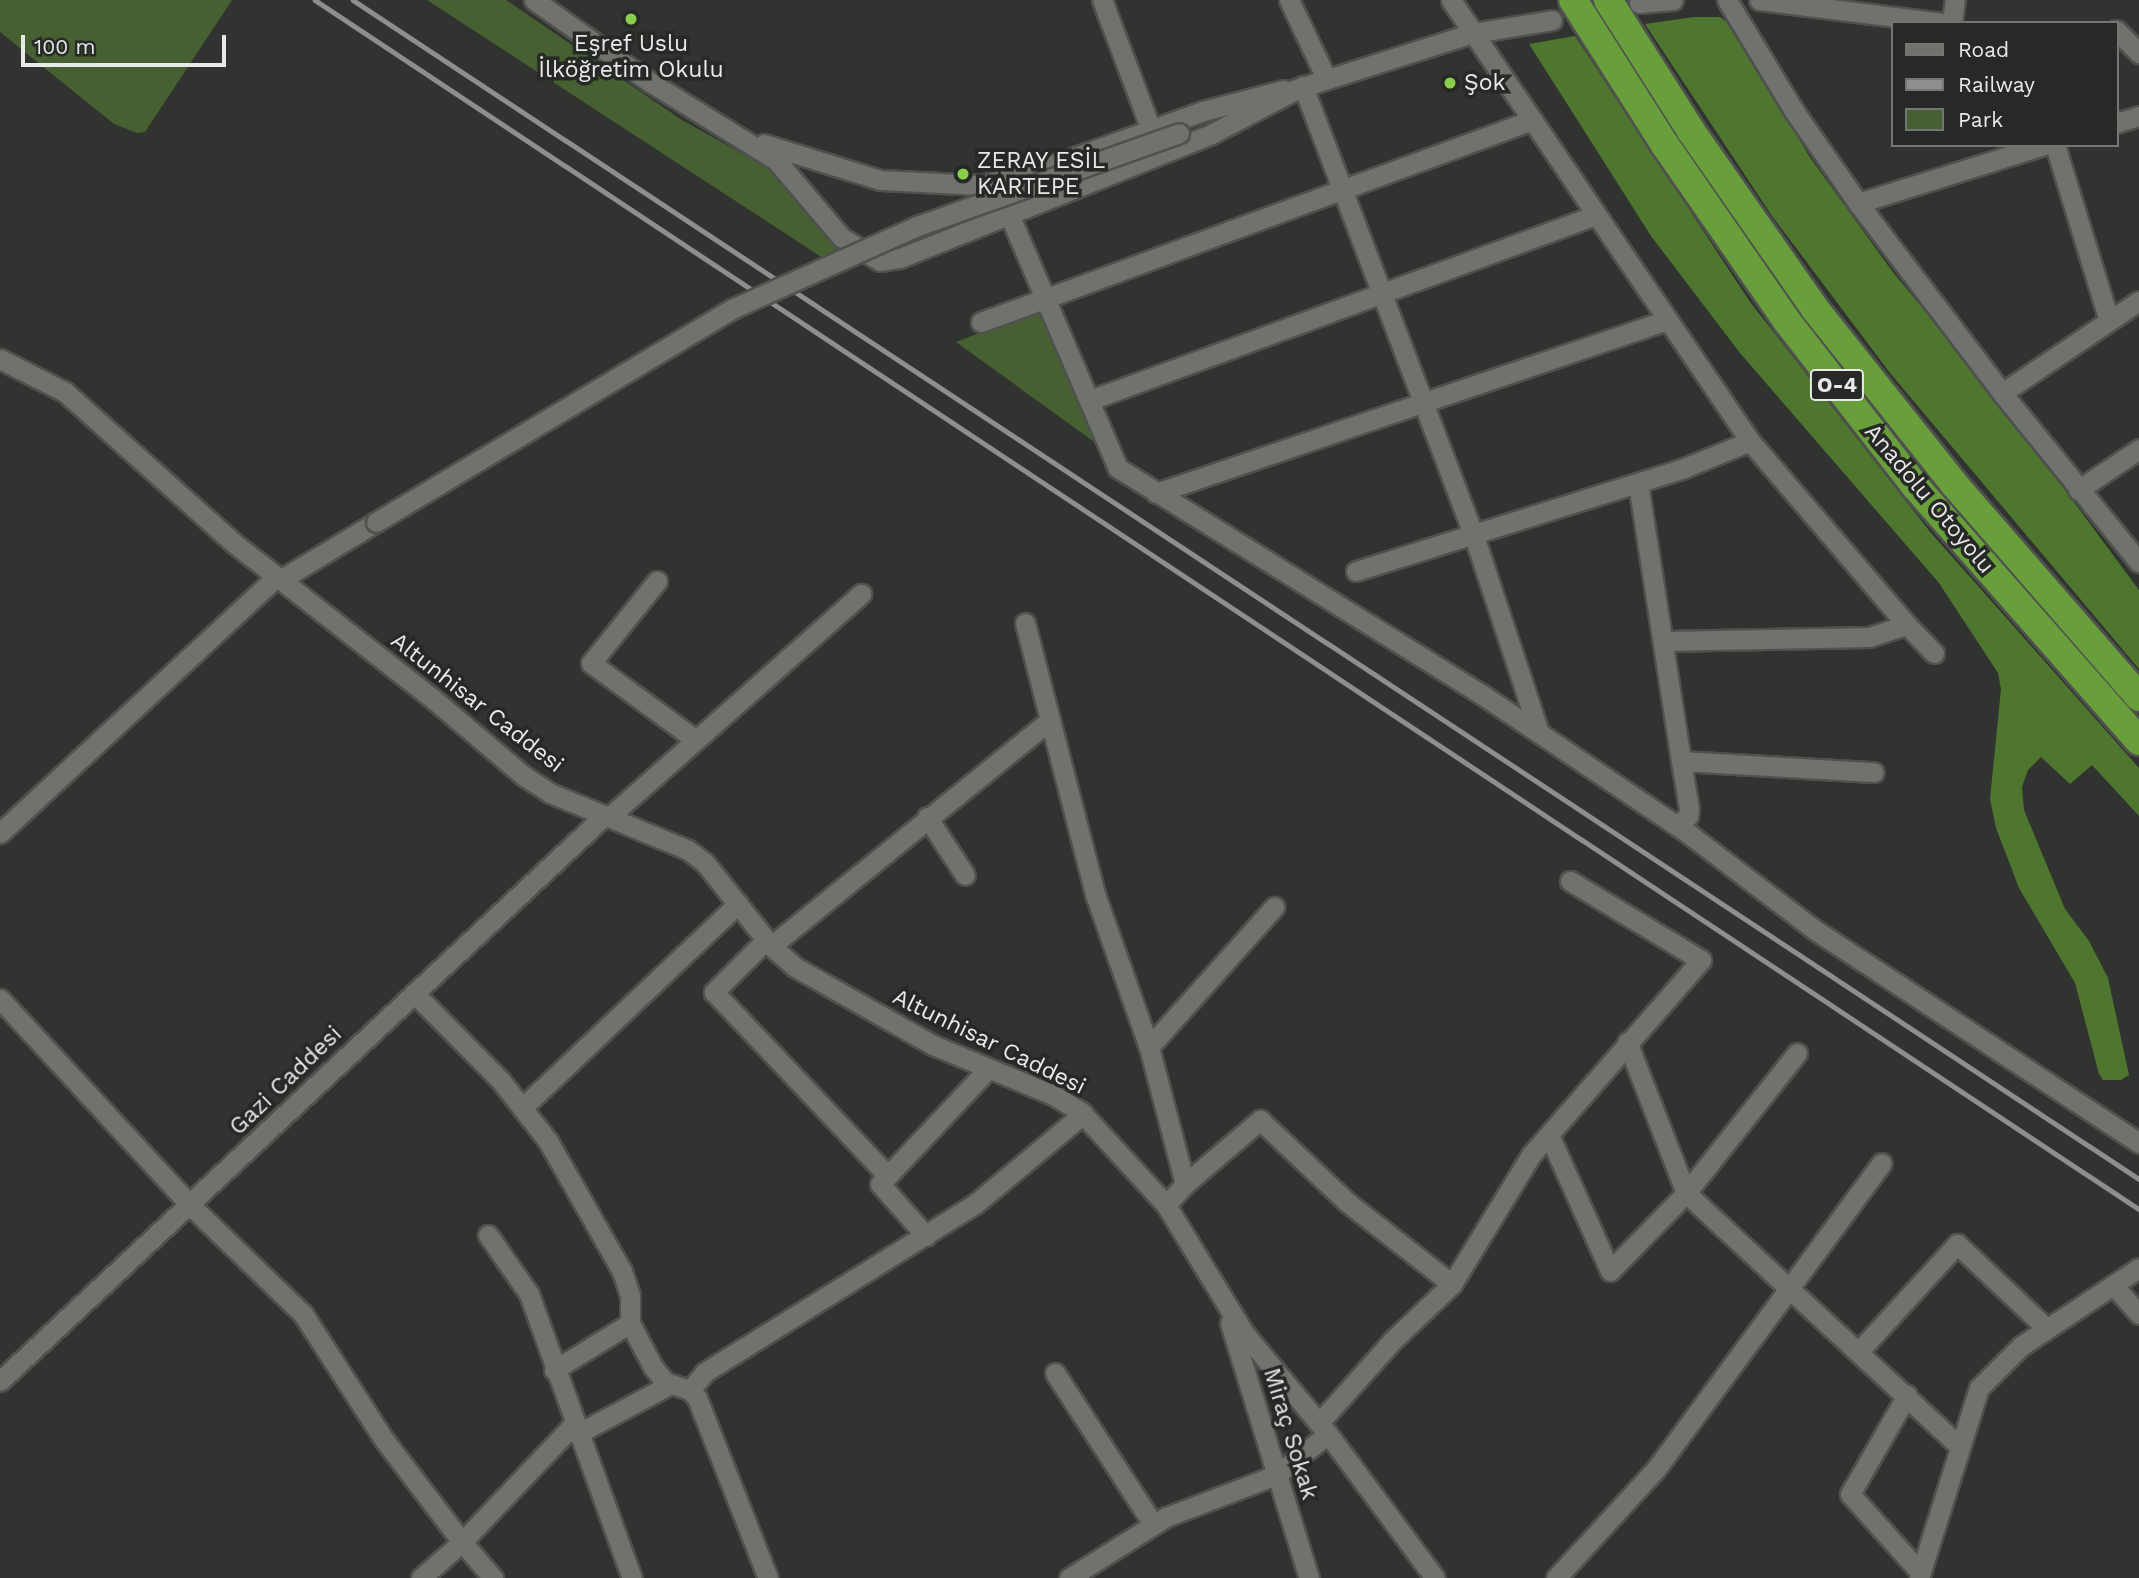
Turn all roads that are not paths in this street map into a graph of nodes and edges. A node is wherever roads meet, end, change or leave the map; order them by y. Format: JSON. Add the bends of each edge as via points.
{"nodes":[{"id":1,"x":534,"y":0,"type":"edge"},
{"id":2,"x":1102,"y":0,"type":"edge"},
{"id":3,"x":1289,"y":0,"type":"edge"},
{"id":4,"x":1451,"y":0,"type":"edge"},
{"id":5,"x":1573,"y":0,"type":"edge"},
{"id":6,"x":1608,"y":0,"type":"edge"},
{"id":7,"x":1674,"y":0,"type":"edge"},
{"id":8,"x":1727,"y":0,"type":"edge"},
{"id":9,"x":1759,"y":0,"type":"edge"},
{"id":10,"x":1955,"y":0,"type":"edge"},
{"id":11,"x":1639,"y":3,"type":"dead end"},
{"id":12,"x":1552,"y":20,"type":"dead end"},
{"id":13,"x":1926,"y":21,"type":"edge"},
{"id":14,"x":1952,"y":21,"type":"edge"},
{"id":15,"x":2118,"y":30,"type":"edge"},
{"id":16,"x":2139,"y":30,"type":"edge"},
{"id":17,"x":2118,"y":32,"type":"edge"},
{"id":18,"x":1473,"y":33,"type":"junction"},
{"id":19,"x":2139,"y":53,"type":"edge"},
{"id":20,"x":1326,"y":78,"type":"junction"},
{"id":21,"x":1303,"y":86,"type":"junction"},
{"id":22,"x":2139,"y":116,"type":"edge"},
{"id":23,"x":1532,"y":120,"type":"junction"},
{"id":24,"x":2118,"y":122,"type":"edge"},
{"id":25,"x":1151,"y":130,"type":"junction"},
{"id":26,"x":743,"y":137,"type":"junction"},
{"id":27,"x":2037,"y":147,"type":"edge"},
{"id":28,"x":2057,"y":147,"type":"edge"},
{"id":29,"x":1343,"y":188,"type":"junction"},
{"id":30,"x":1858,"y":202,"type":"junction"},
{"id":31,"x":1009,"y":214,"type":"junction"},
{"id":32,"x":1597,"y":215,"type":"junction"},
{"id":33,"x":1382,"y":293,"type":"junction"},
{"id":34,"x":1048,"y":297,"type":"junction"},
{"id":35,"x":2139,"y":301,"type":"edge"},
{"id":36,"x":1667,"y":320,"type":"junction"},
{"id":37,"x":2109,"y":321,"type":"junction"},
{"id":38,"x":981,"y":322,"type":"dead end"},
{"id":39,"x":0,"y":344,"type":"edge"},
{"id":40,"x":0,"y":359,"type":"edge"},
{"id":41,"x":42,"y":378,"type":"junction"},
{"id":42,"x":2002,"y":393,"type":"junction"},
{"id":43,"x":1090,"y":400,"type":"junction"},
{"id":44,"x":1423,"y":402,"type":"junction"},
{"id":45,"x":1750,"y":441,"type":"junction"},
{"id":46,"x":2139,"y":449,"type":"edge"},
{"id":47,"x":1638,"y":483,"type":"junction"},
{"id":48,"x":2078,"y":490,"type":"junction"},
{"id":49,"x":1156,"y":493,"type":"junction"},
{"id":50,"x":1474,"y":536,"type":"junction"},
{"id":51,"x":2139,"y":562,"type":"edge"},
{"id":52,"x":1356,"y":571,"type":"dead end"},
{"id":53,"x":278,"y":579,"type":"junction"},
{"id":54,"x":657,"y":581,"type":"dead end"},
{"id":55,"x":861,"y":594,"type":"dead end"},
{"id":56,"x":1025,"y":623,"type":"dead end"},
{"id":57,"x":1907,"y":625,"type":"junction"},
{"id":58,"x":1665,"y":641,"type":"junction"},
{"id":59,"x":1934,"y":653,"type":"dead end"},
{"id":60,"x":2139,"y":698,"type":"edge"},
{"id":61,"x":1050,"y":720,"type":"junction"},
{"id":62,"x":1539,"y":733,"type":"junction"},
{"id":63,"x":696,"y":740,"type":"junction"},
{"id":64,"x":2139,"y":741,"type":"edge"},
{"id":65,"x":1681,"y":761,"type":"junction"},
{"id":66,"x":1874,"y":772,"type":"dead end"},
{"id":67,"x":607,"y":816,"type":"junction"},
{"id":68,"x":927,"y":817,"type":"junction"},
{"id":69,"x":1677,"y":826,"type":"junction"},
{"id":70,"x":0,"y":833,"type":"edge"},
{"id":71,"x":965,"y":875,"type":"dead end"},
{"id":72,"x":1570,"y":881,"type":"dead end"},
{"id":73,"x":738,"y":904,"type":"junction"},
{"id":74,"x":1273,"y":907,"type":"dead end"},
{"id":75,"x":769,"y":943,"type":"junction"},
{"id":76,"x":414,"y":993,"type":"junction"},
{"id":77,"x":0,"y":999,"type":"edge"},
{"id":78,"x":1627,"y":1042,"type":"junction"},
{"id":79,"x":1149,"y":1047,"type":"junction"},
{"id":80,"x":1797,"y":1053,"type":"dead end"},
{"id":81,"x":987,"y":1070,"type":"junction"},
{"id":82,"x":523,"y":1107,"type":"junction"},
{"id":83,"x":1083,"y":1114,"type":"junction"},
{"id":84,"x":1549,"y":1135,"type":"junction"},
{"id":85,"x":2139,"y":1143,"type":"edge"},
{"id":86,"x":1882,"y":1163,"type":"dead end"},
{"id":87,"x":888,"y":1176,"type":"junction"},
{"id":88,"x":1185,"y":1184,"type":"junction"},
{"id":89,"x":1686,"y":1193,"type":"junction"},
{"id":90,"x":1166,"y":1205,"type":"junction"},
{"id":91,"x":191,"y":1206,"type":"junction"},
{"id":92,"x":488,"y":1235,"type":"dead end"},
{"id":93,"x":926,"y":1236,"type":"junction"},
{"id":94,"x":2139,"y":1268,"type":"edge"},
{"id":95,"x":1451,"y":1284,"type":"junction"},
{"id":96,"x":2113,"y":1285,"type":"junction"},
{"id":97,"x":1790,"y":1290,"type":"junction"},
{"id":98,"x":1224,"y":1305,"type":"junction"},
{"id":99,"x":2139,"y":1314,"type":"edge"},
{"id":100,"x":630,"y":1323,"type":"junction"},
{"id":101,"x":2046,"y":1328,"type":"junction"},
{"id":102,"x":1860,"y":1350,"type":"junction"},
{"id":103,"x":554,"y":1370,"type":"junction"},
{"id":104,"x":1055,"y":1373,"type":"dead end"},
{"id":105,"x":0,"y":1381,"type":"edge"},
{"id":106,"x":669,"y":1385,"type":"junction"},
{"id":107,"x":690,"y":1390,"type":"junction"},
{"id":108,"x":1907,"y":1395,"type":"junction"},
{"id":109,"x":1324,"y":1428,"type":"junction"},
{"id":110,"x":575,"y":1429,"type":"junction"},
{"id":111,"x":1959,"y":1446,"type":"junction"},
{"id":112,"x":1276,"y":1475,"type":"junction"},
{"id":113,"x":1153,"y":1524,"type":"junction"},
{"id":114,"x":462,"y":1542,"type":"junction"},
{"id":115,"x":1920,"y":1575,"type":"edge"},
{"id":116,"x":421,"y":1578,"type":"edge"},
{"id":117,"x":493,"y":1578,"type":"edge"},
{"id":118,"x":632,"y":1578,"type":"edge"},
{"id":119,"x":768,"y":1578,"type":"edge"},
{"id":120,"x":1069,"y":1578,"type":"edge"},
{"id":121,"x":1309,"y":1578,"type":"edge"},
{"id":122,"x":1435,"y":1578,"type":"edge"},
{"id":123,"x":1556,"y":1578,"type":"edge"}],
"edges":[{"from":1,"to":26,"type":"street","via":[[650,82]]},
{"from":2,"to":25,"type":"street"},
{"from":3,"to":20,"type":"street"},
{"from":4,"to":18,"type":"street"},
{"from":5,"to":64,"type":"highway","name":"Anadolu Otoyolu","number":"O-4","via":[[1665,145],[1786,320],[1916,487]]},
{"from":6,"to":60,"type":"highway","name":"Anadolu Otoyolu","number":"O-4","via":[[1691,131],[1815,309],[1954,484]]},
{"from":7,"to":11,"type":"street"},
{"from":8,"to":30,"type":"street","via":[[1794,111]]},
{"from":9,"to":13,"type":"street"},
{"from":10,"to":14,"type":"street"},
{"from":12,"to":18,"type":"street"},
{"from":15,"to":16,"type":"street"},
{"from":17,"to":19,"type":"street"},
{"from":18,"to":20,"type":"street"},
{"from":18,"to":23,"type":"street"},
{"from":20,"to":21,"type":"street"},
{"from":21,"to":25,"type":"street","via":[[1245,99]]},
{"from":21,"to":29,"type":"street"},
{"from":21,"to":31,"type":"street","via":[[1211,134]]},
{"from":21,"to":53,"type":"street","bridge":true,"via":[[917,226],[734,308]]},
{"from":22,"to":24,"type":"street"},
{"from":23,"to":29,"type":"street"},
{"from":23,"to":32,"type":"street"},
{"from":25,"to":26,"type":"street","via":[[1028,174],[963,186],[880,180]]},
{"from":26,"to":31,"type":"street","via":[[787,171],[841,237],[880,261],[900,258]]},
{"from":27,"to":30,"type":"street"},
{"from":28,"to":37,"type":"street"},
{"from":29,"to":33,"type":"street"},
{"from":29,"to":34,"type":"street"},
{"from":30,"to":42,"type":"street"},
{"from":31,"to":34,"type":"street"},
{"from":32,"to":33,"type":"street"},
{"from":32,"to":36,"type":"street"},
{"from":33,"to":43,"type":"street"},
{"from":33,"to":44,"type":"street"},
{"from":34,"to":38,"type":"street"},
{"from":34,"to":43,"type":"street"},
{"from":35,"to":37,"type":"street"},
{"from":36,"to":44,"type":"street"},
{"from":36,"to":45,"type":"street"},
{"from":37,"to":42,"type":"street"},
{"from":39,"to":41,"type":"street"},
{"from":40,"to":41,"type":"street","name":"Altunhisar Caddesi"},
{"from":41,"to":53,"type":"street","name":"Altunhisar Caddesi","via":[[86,410]]},
{"from":42,"to":48,"type":"street"},
{"from":43,"to":49,"type":"street","via":[[1118,468]]},
{"from":44,"to":49,"type":"street"},
{"from":44,"to":50,"type":"street"},
{"from":45,"to":47,"type":"street"},
{"from":45,"to":57,"type":"street"},
{"from":46,"to":48,"type":"street"},
{"from":47,"to":50,"type":"street"},
{"from":47,"to":58,"type":"street"},
{"from":48,"to":51,"type":"street"},
{"from":49,"to":62,"type":"street"},
{"from":50,"to":52,"type":"street"},
{"from":50,"to":62,"type":"street"},
{"from":53,"to":67,"type":"street","name":"Altunhisar Caddesi","via":[[524,776]]},
{"from":53,"to":70,"type":"street"},
{"from":54,"to":63,"type":"street","via":[[592,663]]},
{"from":55,"to":63,"type":"street","name":"Gazi Caddesi"},
{"from":56,"to":61,"type":"street"},
{"from":57,"to":58,"type":"street","via":[[1869,637]]},
{"from":57,"to":59,"type":"street"},
{"from":58,"to":65,"type":"street"},
{"from":61,"to":68,"type":"street"},
{"from":61,"to":79,"type":"street","via":[[1095,894]]},
{"from":62,"to":69,"type":"street"},
{"from":63,"to":67,"type":"street","name":"Gazi Caddesi"},
{"from":65,"to":66,"type":"street"},
{"from":65,"to":69,"type":"street","via":[[1689,808],[1688,816]]},
{"from":67,"to":73,"type":"street","name":"Altunhisar Caddesi","via":[[688,850]]},
{"from":67,"to":76,"type":"street","name":"Gazi Caddesi"},
{"from":68,"to":71,"type":"street"},
{"from":68,"to":75,"type":"street"},
{"from":69,"to":85,"type":"street","via":[[1815,930]]},
{"from":72,"to":78,"type":"street","via":[[1701,960]]},
{"from":73,"to":75,"type":"street","name":"Altunhisar Caddesi"},
{"from":73,"to":82,"type":"street"},
{"from":74,"to":79,"type":"street"},
{"from":75,"to":81,"type":"street","name":"Altunhisar Caddesi","via":[[858,1006]]},
{"from":75,"to":87,"type":"street","via":[[714,992]]},
{"from":76,"to":82,"type":"street"},
{"from":76,"to":91,"type":"street","name":"Gazi Caddesi"},
{"from":77,"to":91,"type":"street"},
{"from":78,"to":84,"type":"street"},
{"from":78,"to":89,"type":"street"},
{"from":79,"to":88,"type":"street"},
{"from":80,"to":89,"type":"street"},
{"from":81,"to":83,"type":"street","name":"Altunhisar Caddesi","via":[[1054,1094]]},
{"from":81,"to":87,"type":"street"},
{"from":82,"to":100,"type":"street","via":[[617,1259],[630,1295]]},
{"from":83,"to":90,"type":"street","name":"Altunhisar Caddesi"},
{"from":83,"to":93,"type":"street","via":[[1013,1176]]},
{"from":84,"to":89,"type":"street","via":[[1610,1270]]},
{"from":84,"to":95,"type":"street","via":[[1519,1173],[1488,1231]]},
{"from":86,"to":97,"type":"street"},
{"from":87,"to":93,"type":"street","via":[[880,1184]]},
{"from":88,"to":90,"type":"street"},
{"from":88,"to":95,"type":"street","via":[[1260,1120],[1347,1202]]},
{"from":89,"to":97,"type":"street"},
{"from":90,"to":98,"type":"street","name":"Altunhisar Caddesi"},
{"from":91,"to":105,"type":"street","name":"Gazi Caddesi"},
{"from":91,"to":114,"type":"street","via":[[303,1314],[385,1441]]},
{"from":92,"to":103,"type":"street","via":[[529,1294]]},
{"from":93,"to":107,"type":"street","via":[[723,1360]]},
{"from":94,"to":96,"type":"street"},
{"from":95,"to":109,"type":"street","via":[[1392,1340]]},
{"from":96,"to":99,"type":"street"},
{"from":96,"to":101,"type":"street"},
{"from":97,"to":102,"type":"street"},
{"from":97,"to":123,"type":"street","via":[[1656,1469]]},
{"from":98,"to":109,"type":"street","name":"Altunhisar Caddesi"},
{"from":98,"to":112,"type":"street","name":"Miraç Sokak"},
{"from":100,"to":103,"type":"street"},
{"from":100,"to":106,"type":"street","via":[[658,1375]]},
{"from":101,"to":102,"type":"street","via":[[1956,1244]]},
{"from":101,"to":111,"type":"street","via":[[2010,1354],[1979,1388]]},
{"from":102,"to":108,"type":"street"},
{"from":103,"to":110,"type":"street"},
{"from":104,"to":113,"type":"street"},
{"from":106,"to":107,"type":"street"},
{"from":106,"to":110,"type":"street"},
{"from":107,"to":119,"type":"street"},
{"from":108,"to":111,"type":"street"},
{"from":108,"to":115,"type":"street","via":[[1850,1494]]},
{"from":109,"to":112,"type":"street"},
{"from":109,"to":122,"type":"street","name":"Altunhisar Caddesi"},
{"from":110,"to":114,"type":"street"},
{"from":110,"to":118,"type":"street"},
{"from":111,"to":115,"type":"street"},
{"from":112,"to":113,"type":"street"},
{"from":112,"to":121,"type":"street","name":"Miraç Sokak"},
{"from":113,"to":120,"type":"street"},
{"from":114,"to":116,"type":"street"},
{"from":114,"to":117,"type":"street"}]}
